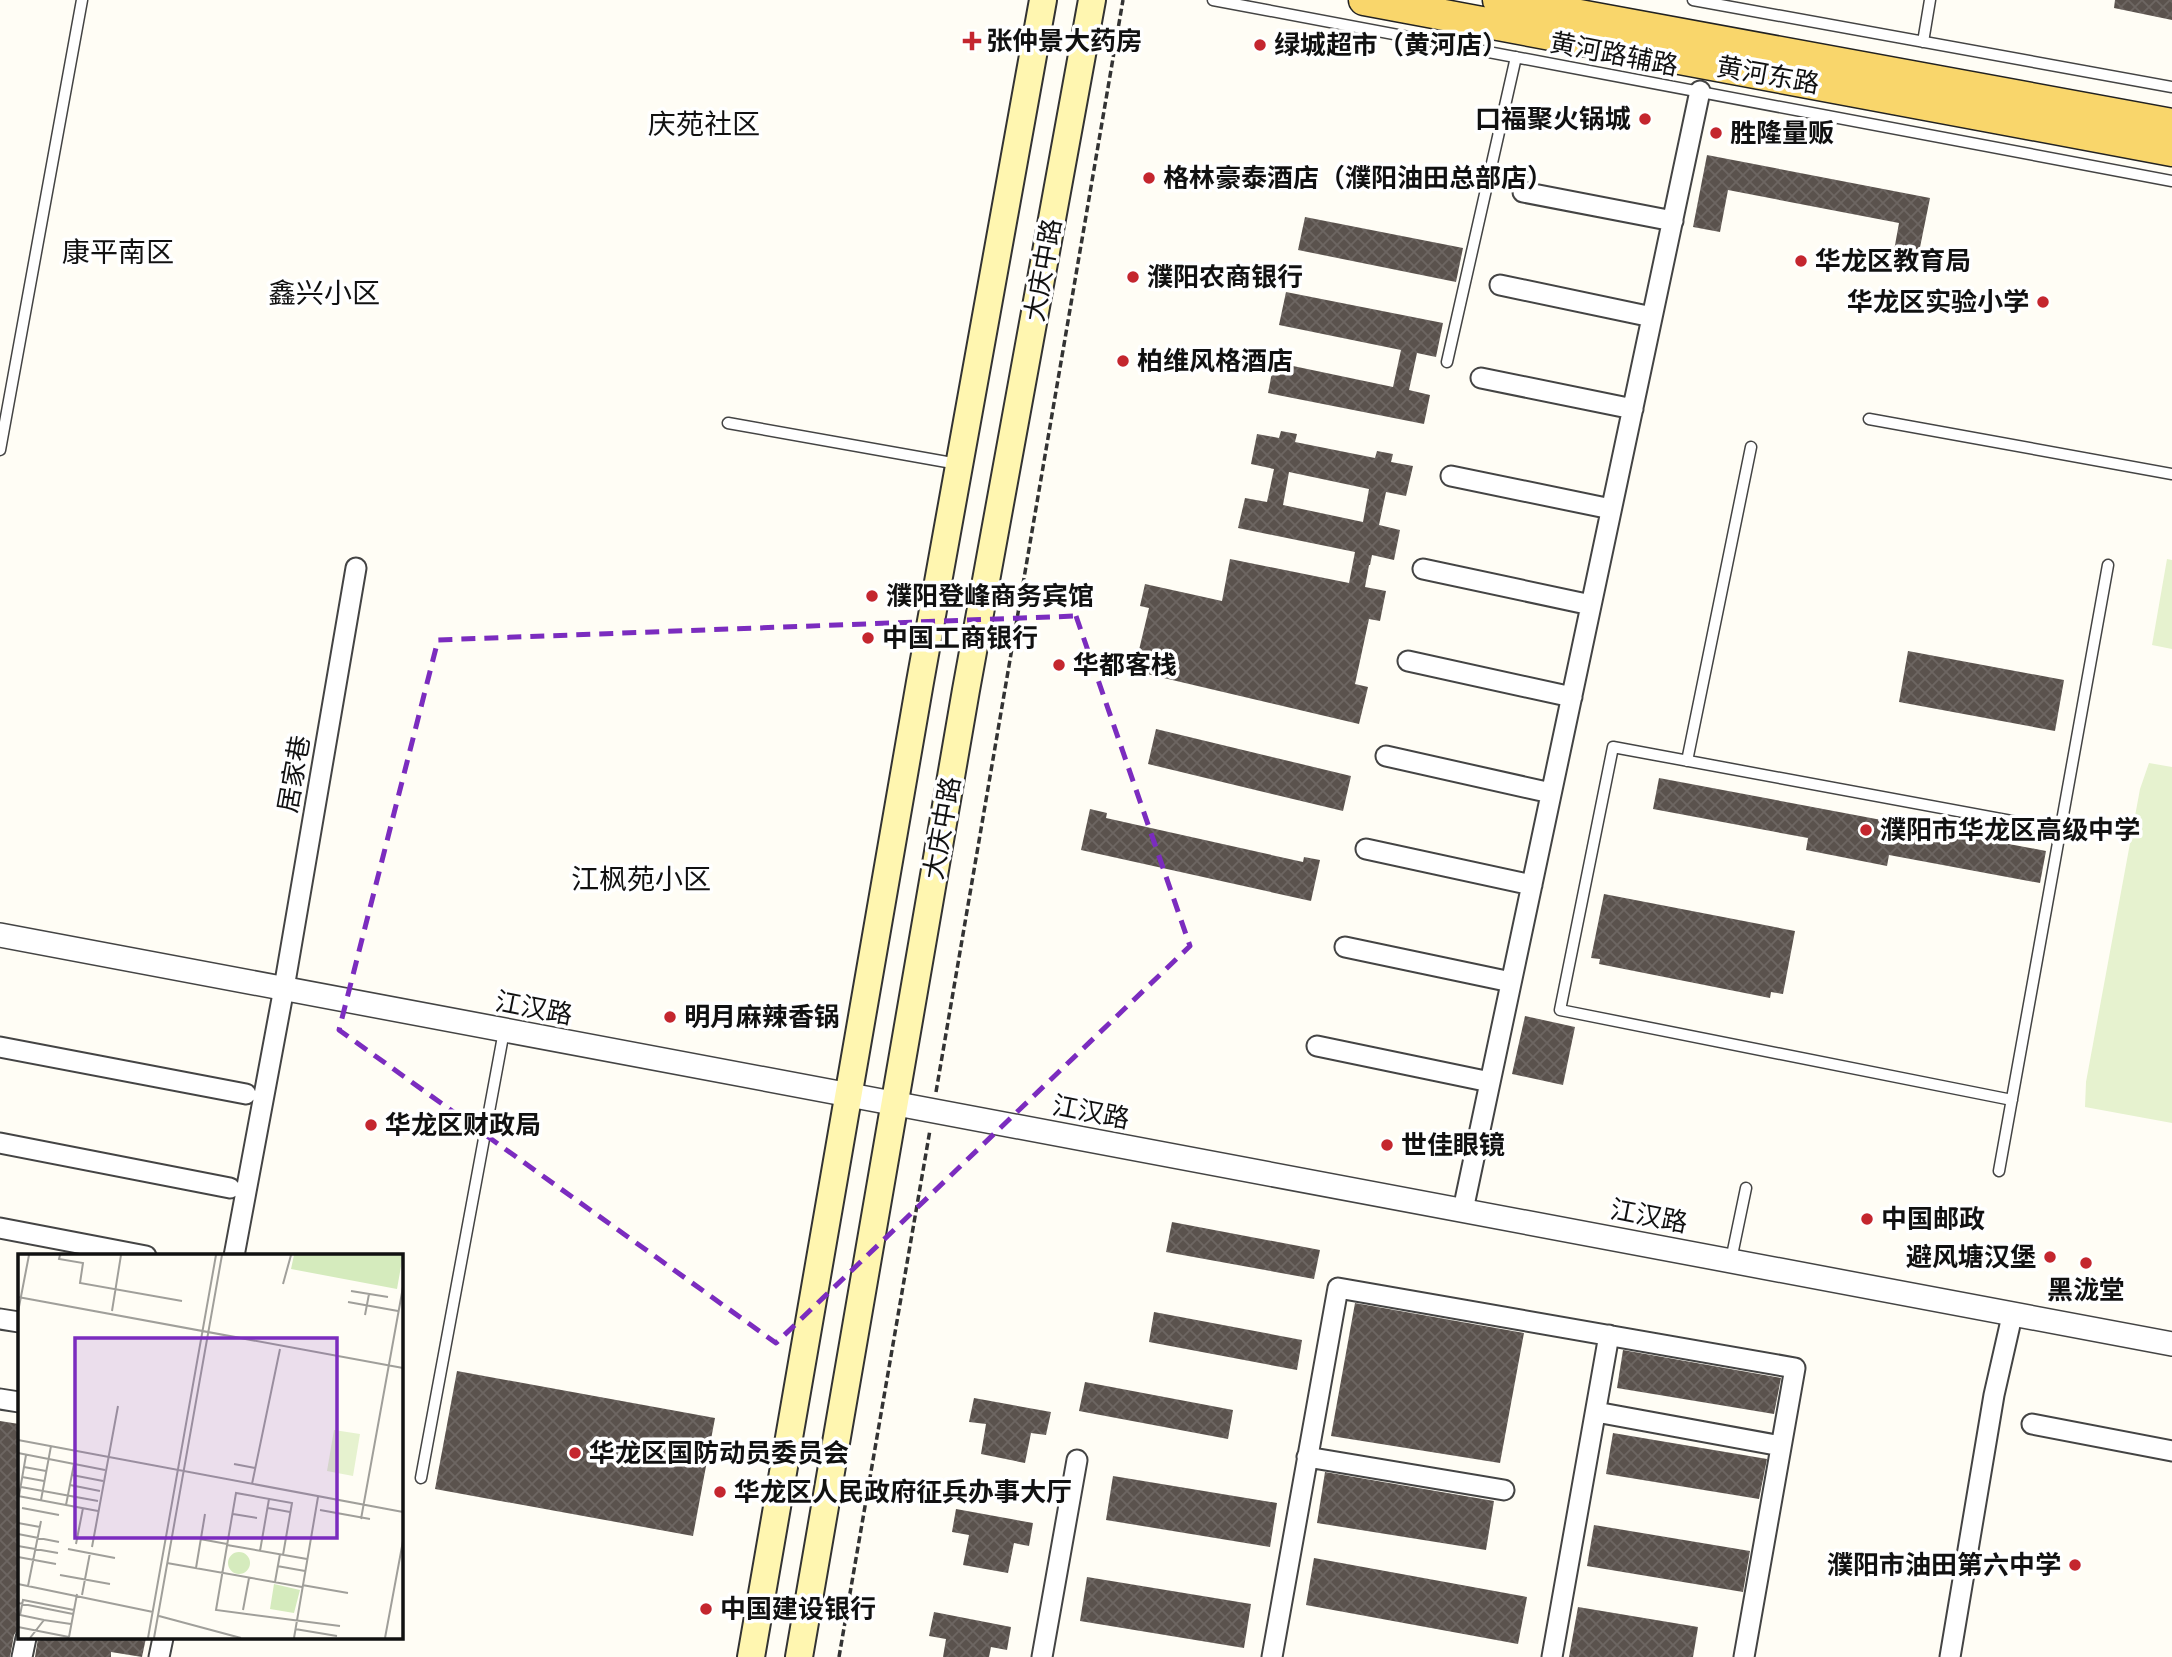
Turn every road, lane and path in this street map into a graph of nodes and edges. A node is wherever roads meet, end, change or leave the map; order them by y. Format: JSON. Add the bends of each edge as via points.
{"nodes":[{"id":1,"x":82,"y":0,"type":"edge"},
{"id":2,"x":1043,"y":0,"type":"edge"},
{"id":3,"x":1092,"y":0,"type":"edge"},
{"id":4,"x":1123,"y":0,"type":"edge"},
{"id":5,"x":1213,"y":0,"type":"edge"},
{"id":6,"x":1364,"y":0,"type":"edge"},
{"id":7,"x":1498,"y":0,"type":"edge"},
{"id":8,"x":1693,"y":0,"type":"edge"},
{"id":9,"x":1930,"y":0,"type":"edge"},
{"id":10,"x":1923,"y":42,"type":"junction"},
{"id":11,"x":1516,"y":57,"type":"junction"},
{"id":12,"x":2172,"y":87,"type":"edge"},
{"id":13,"x":1700,"y":91,"type":"junction"},
{"id":14,"x":2172,"y":124,"type":"edge"},
{"id":15,"x":2172,"y":150,"type":"edge"},
{"id":16,"x":2172,"y":181,"type":"edge"},
{"id":17,"x":1524,"y":192,"type":"dead end"},
{"id":18,"x":1672,"y":221,"type":"junction"},
{"id":19,"x":1500,"y":285,"type":"dead end"},
{"id":20,"x":1652,"y":317,"type":"junction"},
{"id":21,"x":1447,"y":362,"type":"dead end"},
{"id":22,"x":1481,"y":378,"type":"dead end"},
{"id":23,"x":1633,"y":410,"type":"junction"},
{"id":24,"x":1868,"y":419,"type":"dead end"},
{"id":25,"x":728,"y":423,"type":"dead end"},
{"id":26,"x":1751,"y":447,"type":"dead end"},
{"id":27,"x":0,"y":450,"type":"edge"},
{"id":28,"x":959,"y":465,"type":"junction"},
{"id":29,"x":2172,"y":474,"type":"edge"},
{"id":30,"x":1451,"y":476,"type":"dead end"},
{"id":31,"x":1611,"y":509,"type":"junction"},
{"id":32,"x":2108,"y":565,"type":"dead end"},
{"id":33,"x":356,"y":568,"type":"dead end"},
{"id":34,"x":1423,"y":569,"type":"dead end"},
{"id":35,"x":1591,"y":605,"type":"junction"},
{"id":36,"x":1408,"y":661,"type":"dead end"},
{"id":37,"x":1572,"y":697,"type":"junction"},
{"id":38,"x":1386,"y":756,"type":"dead end"},
{"id":39,"x":1688,"y":761,"type":"junction"},
{"id":40,"x":1551,"y":793,"type":"junction"},
{"id":41,"x":2060,"y":830,"type":"junction"},
{"id":42,"x":1366,"y":849,"type":"dead end"},
{"id":43,"x":1532,"y":885,"type":"junction"},
{"id":44,"x":0,"y":935,"type":"edge"},
{"id":45,"x":1345,"y":947,"type":"dead end"},
{"id":46,"x":1511,"y":982,"type":"junction"},
{"id":47,"x":284,"y":988,"type":"junction"},
{"id":48,"x":504,"y":1031,"type":"junction"},
{"id":49,"x":1317,"y":1046,"type":"dead end"},
{"id":50,"x":0,"y":1047,"type":"edge"},
{"id":51,"x":1490,"y":1082,"type":"junction"},
{"id":52,"x":246,"y":1094,"type":"dead end"},
{"id":53,"x":848,"y":1095,"type":"junction"},
{"id":54,"x":2012,"y":1100,"type":"junction"},
{"id":55,"x":894,"y":1103,"type":"junction"},
{"id":56,"x":933,"y":1111,"type":"junction"},
{"id":57,"x":0,"y":1143,"type":"edge"},
{"id":58,"x":1999,"y":1171,"type":"dead end"},
{"id":59,"x":230,"y":1188,"type":"dead end"},
{"id":60,"x":1746,"y":1188,"type":"dead end"},
{"id":61,"x":1463,"y":1210,"type":"junction"},
{"id":62,"x":0,"y":1228,"type":"edge"},
{"id":63,"x":136,"y":1254,"type":"edge"},
{"id":64,"x":234,"y":1254,"type":"edge"},
{"id":65,"x":1731,"y":1260,"type":"junction"},
{"id":66,"x":2012,"y":1316,"type":"junction"},
{"id":67,"x":0,"y":1319,"type":"edge"},
{"id":68,"x":18,"y":1322,"type":"edge"},
{"id":69,"x":1609,"y":1335,"type":"junction"},
{"id":70,"x":2172,"y":1344,"type":"edge"},
{"id":71,"x":0,"y":1399,"type":"edge"},
{"id":72,"x":18,"y":1402,"type":"edge"},
{"id":73,"x":1595,"y":1412,"type":"junction"},
{"id":74,"x":2032,"y":1424,"type":"dead end"},
{"id":75,"x":1782,"y":1446,"type":"junction"},
{"id":76,"x":2172,"y":1451,"type":"edge"},
{"id":77,"x":1307,"y":1457,"type":"junction"},
{"id":78,"x":1077,"y":1460,"type":"dead end"},
{"id":79,"x":421,"y":1478,"type":"dead end"},
{"id":80,"x":1504,"y":1490,"type":"dead end"},
{"id":81,"x":751,"y":1657,"type":"edge"},
{"id":82,"x":799,"y":1657,"type":"edge"},
{"id":83,"x":839,"y":1657,"type":"edge"},
{"id":84,"x":1042,"y":1657,"type":"edge"},
{"id":85,"x":1272,"y":1657,"type":"edge"},
{"id":86,"x":1552,"y":1657,"type":"edge"},
{"id":87,"x":1744,"y":1657,"type":"edge"},
{"id":88,"x":1950,"y":1657,"type":"edge"}],
"edges":[{"from":1,"to":27,"type":"lane"},
{"from":2,"to":28,"type":"main road","name":"大庆中路"},
{"from":3,"to":55,"type":"main road","name":"大庆中路"},
{"from":4,"to":56,"type":"path"},
{"from":5,"to":11,"type":"lane","name":"黄河路辅路"},
{"from":6,"to":15,"type":"main road","name":"黄河东路"},
{"from":7,"to":14,"type":"main road","name":"黄河东路"},
{"from":8,"to":10,"type":"lane"},
{"from":9,"to":10,"type":"lane"},
{"from":10,"to":12,"type":"lane"},
{"from":11,"to":13,"type":"lane","name":"黄河路辅路"},
{"from":11,"to":21,"type":"lane"},
{"from":13,"to":16,"type":"lane","name":"黄河路辅路"},
{"from":13,"to":18,"type":"street"},
{"from":17,"to":18,"type":"street"},
{"from":18,"to":20,"type":"street"},
{"from":19,"to":20,"type":"street"},
{"from":20,"to":23,"type":"street"},
{"from":22,"to":23,"type":"street"},
{"from":23,"to":31,"type":"street"},
{"from":24,"to":29,"type":"lane"},
{"from":25,"to":28,"type":"lane"},
{"from":26,"to":39,"type":"lane"},
{"from":28,"to":53,"type":"main road","name":"大庆中路"},
{"from":30,"to":31,"type":"street"},
{"from":31,"to":35,"type":"street"},
{"from":32,"to":41,"type":"lane"},
{"from":33,"to":47,"type":"street","name":"居家巷"},
{"from":34,"to":35,"type":"street"},
{"from":35,"to":37,"type":"street"},
{"from":36,"to":37,"type":"street"},
{"from":37,"to":40,"type":"street"},
{"from":38,"to":40,"type":"street"},
{"from":39,"to":41,"type":"lane"},
{"from":39,"to":54,"type":"lane","via":[[1613,747],[1560,1010]]},
{"from":40,"to":43,"type":"street"},
{"from":41,"to":54,"type":"lane"},
{"from":42,"to":43,"type":"street"},
{"from":43,"to":46,"type":"street"},
{"from":44,"to":47,"type":"street","name":"江汉路"},
{"from":45,"to":46,"type":"street"},
{"from":46,"to":51,"type":"street"},
{"from":47,"to":48,"type":"street","name":"江汉路"},
{"from":47,"to":64,"type":"street","name":"居家巷"},
{"from":48,"to":53,"type":"street","name":"江汉路"},
{"from":48,"to":79,"type":"lane"},
{"from":49,"to":51,"type":"street"},
{"from":50,"to":52,"type":"street"},
{"from":51,"to":61,"type":"street"},
{"from":53,"to":55,"type":"street","name":"江汉路"},
{"from":53,"to":81,"type":"main road","name":"大庆中路"},
{"from":54,"to":58,"type":"lane"},
{"from":55,"to":56,"type":"street","name":"江汉路"},
{"from":55,"to":82,"type":"main road","name":"大庆中路"},
{"from":56,"to":61,"type":"street","name":"江汉路"},
{"from":56,"to":83,"type":"path"},
{"from":57,"to":59,"type":"street"},
{"from":60,"to":65,"type":"lane"},
{"from":61,"to":65,"type":"street","name":"江汉路"},
{"from":62,"to":63,"type":"street"},
{"from":65,"to":66,"type":"street","name":"江汉路"},
{"from":66,"to":70,"type":"street","name":"江汉路"},
{"from":66,"to":88,"type":"street","via":[[1994,1395]]},
{"from":67,"to":68,"type":"street"},
{"from":69,"to":73,"type":"street"},
{"from":69,"to":75,"type":"street","via":[[1795,1368]]},
{"from":69,"to":77,"type":"street","via":[[1338,1288]]},
{"from":71,"to":72,"type":"street"},
{"from":73,"to":75,"type":"street"},
{"from":73,"to":86,"type":"street"},
{"from":74,"to":76,"type":"street"},
{"from":75,"to":87,"type":"street"},
{"from":77,"to":80,"type":"street"},
{"from":77,"to":85,"type":"street"},
{"from":78,"to":84,"type":"street"}]}
